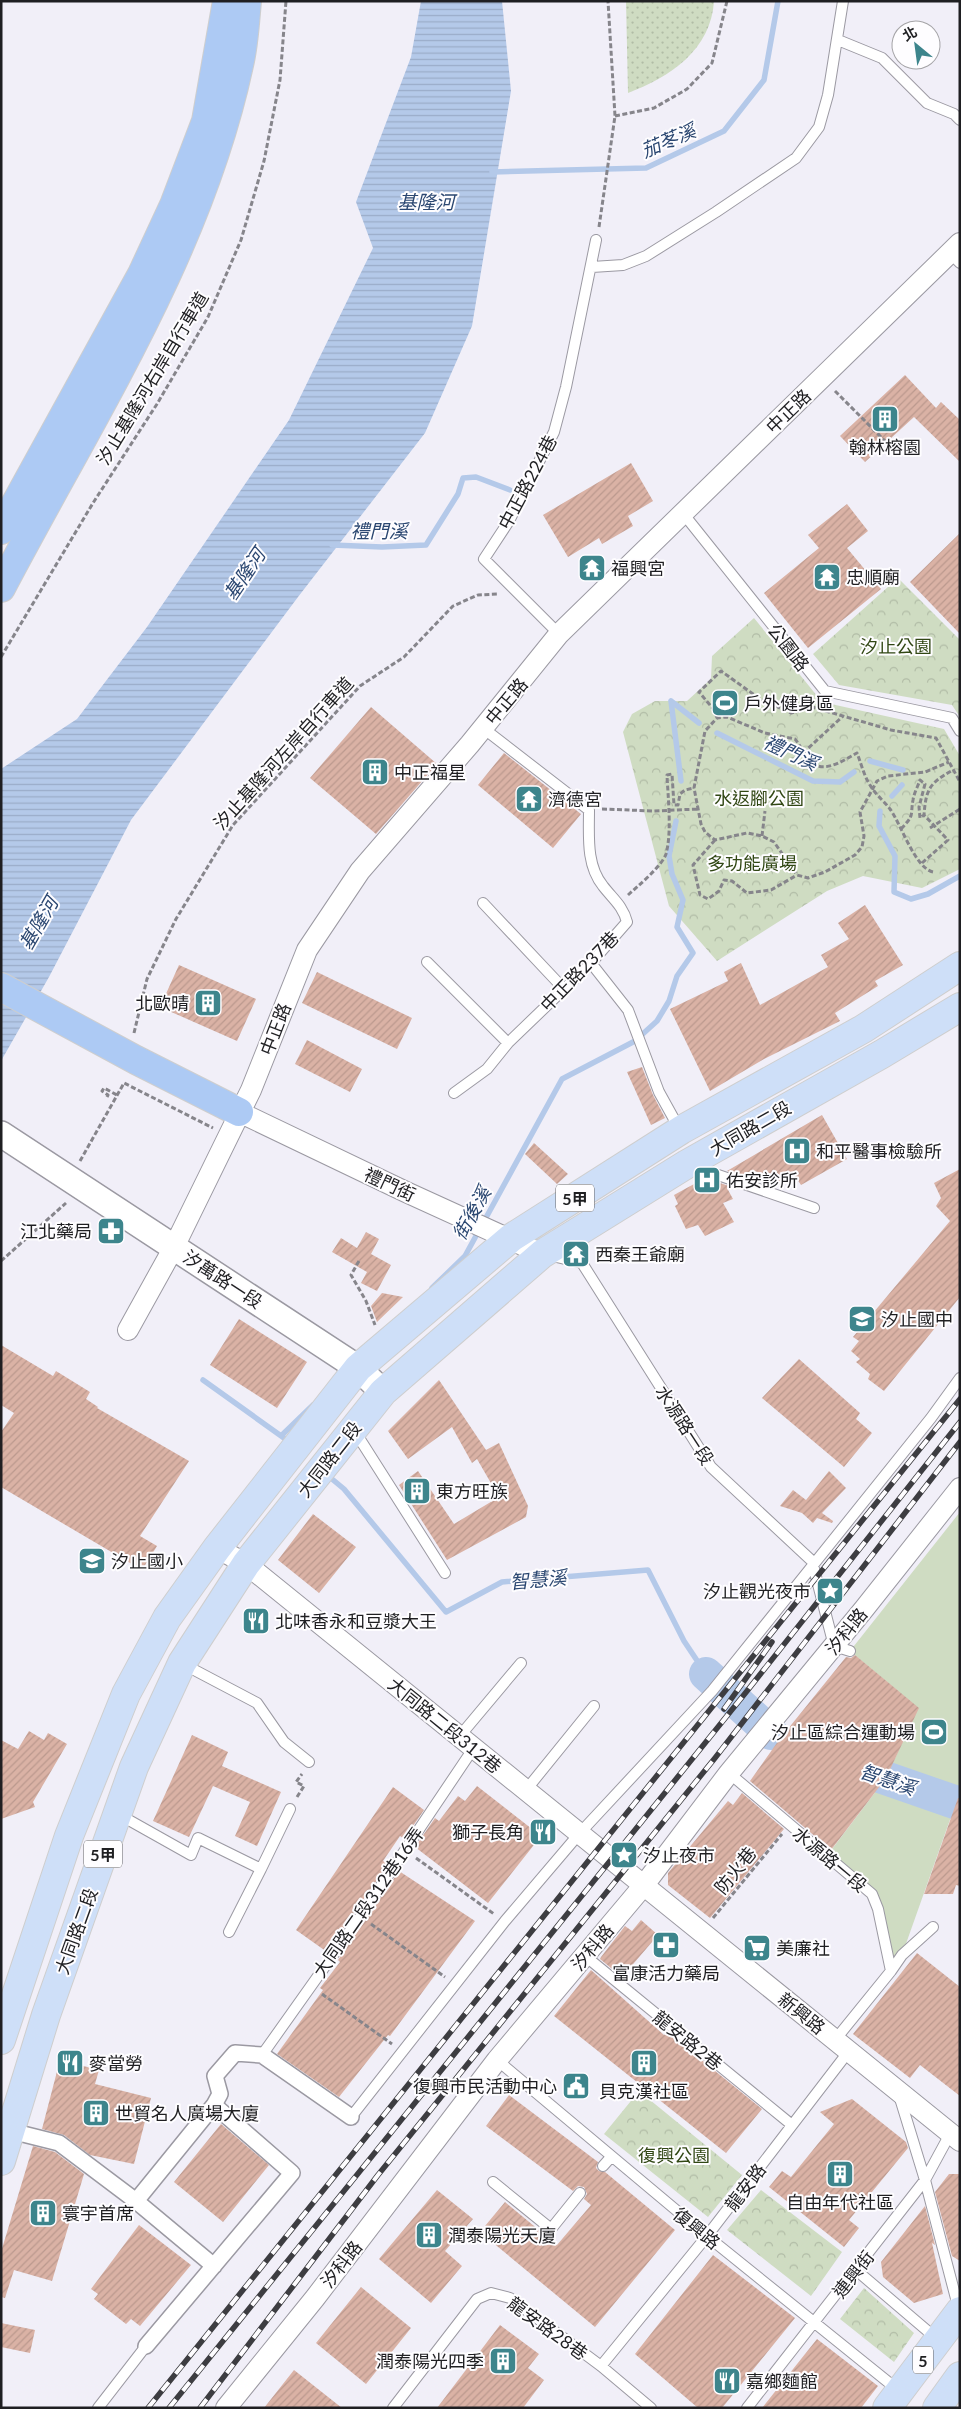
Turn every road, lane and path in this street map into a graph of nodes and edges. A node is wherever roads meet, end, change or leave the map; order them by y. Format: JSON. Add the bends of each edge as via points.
{"nodes":[{"id":1,"x":227,"y":1,"type":"edge"},
{"id":2,"x":247,"y":1,"type":"edge"},
{"id":3,"x":286,"y":1,"type":"edge"},
{"id":4,"x":608,"y":1,"type":"edge"},
{"id":5,"x":727,"y":1,"type":"edge"},
{"id":6,"x":843,"y":1,"type":"edge"},
{"id":7,"x":838,"y":40,"type":"junction"},
{"id":8,"x":615,"y":116,"type":"junction"},
{"id":9,"x":960,"y":120,"type":"edge"},
{"id":10,"x":601,"y":214,"type":"dead end"},
{"id":11,"x":596,"y":240,"type":"dead end"},
{"id":12,"x":956,"y":253,"type":"edge"},
{"id":13,"x":592,"y":267,"type":"junction"},
{"id":14,"x":822,"y":378,"type":"junction"},
{"id":15,"x":896,"y":452,"type":"dead end"},
{"id":16,"x":682,"y":512,"type":"junction"},
{"id":17,"x":1,"y":530,"type":"edge"},
{"id":18,"x":512,"y":587,"type":"junction"},
{"id":19,"x":1,"y":588,"type":"edge"},
{"id":20,"x":559,"y":634,"type":"junction"},
{"id":21,"x":1,"y":657,"type":"edge"},
{"id":22,"x":843,"y":716,"type":"junction"},
{"id":23,"x":717,"y":718,"type":"junction"},
{"id":24,"x":483,"y":728,"type":"junction"},
{"id":25,"x":960,"y":731,"type":"edge"},
{"id":26,"x":803,"y":753,"type":"junction"},
{"id":27,"x":949,"y":762,"type":"junction"},
{"id":28,"x":953,"y":770,"type":"junction"},
{"id":29,"x":960,"y":782,"type":"edge"},
{"id":30,"x":694,"y":788,"type":"junction"},
{"id":31,"x":872,"y":788,"type":"junction"},
{"id":32,"x":698,"y":809,"type":"junction"},
{"id":33,"x":589,"y":810,"type":"junction"},
{"id":34,"x":960,"y":810,"type":"edge"},
{"id":35,"x":668,"y":811,"type":"junction"},
{"id":36,"x":765,"y":811,"type":"dead end"},
{"id":37,"x":924,"y":815,"type":"junction"},
{"id":38,"x":932,"y":827,"type":"junction"},
{"id":39,"x":901,"y":828,"type":"junction"},
{"id":40,"x":762,"y":836,"type":"junction"},
{"id":41,"x":715,"y":840,"type":"junction"},
{"id":42,"x":922,"y":863,"type":"junction"},
{"id":43,"x":933,"y":872,"type":"dead end"},
{"id":44,"x":797,"y":875,"type":"junction"},
{"id":45,"x":483,"y":903,"type":"dead end"},
{"id":46,"x":618,"y":903,"type":"junction"},
{"id":47,"x":427,"y":962,"type":"dead end"},
{"id":48,"x":591,"y":963,"type":"junction"},
{"id":49,"x":960,"y":966,"type":"edge"},
{"id":50,"x":1,"y":987,"type":"edge"},
{"id":51,"x":563,"y":988,"type":"junction"},
{"id":52,"x":960,"y":1007,"type":"edge"},
{"id":53,"x":134,"y":1032,"type":"dead end"},
{"id":54,"x":508,"y":1043,"type":"junction"},
{"id":55,"x":813,"y":1056,"type":"junction"},
{"id":56,"x":829,"y":1084,"type":"junction"},
{"id":57,"x":454,"y":1093,"type":"dead end"},
{"id":58,"x":117,"y":1095,"type":"junction"},
{"id":59,"x":107,"y":1097,"type":"dead end"},
{"id":60,"x":239,"y":1112,"type":"junction"},
{"id":61,"x":681,"y":1130,"type":"junction"},
{"id":62,"x":218,"y":1131,"type":"dead end"},
{"id":63,"x":1,"y":1134,"type":"edge"},
{"id":64,"x":687,"y":1164,"type":"junction"},
{"id":65,"x":68,"y":1168,"type":"junction"},
{"id":66,"x":68,"y":1200,"type":"dead end"},
{"id":67,"x":814,"y":1208,"type":"dead end"},
{"id":68,"x":491,"y":1230,"type":"junction"},
{"id":69,"x":174,"y":1247,"type":"junction"},
{"id":70,"x":542,"y":1254,"type":"junction"},
{"id":71,"x":1,"y":1260,"type":"edge"},
{"id":72,"x":359,"y":1261,"type":"dead end"},
{"id":73,"x":128,"y":1330,"type":"dead end"},
{"id":74,"x":378,"y":1331,"type":"dead end"},
{"id":75,"x":353,"y":1364,"type":"junction"},
{"id":76,"x":960,"y":1378,"type":"edge"},
{"id":77,"x":383,"y":1392,"type":"junction"},
{"id":78,"x":353,"y":1430,"type":"junction"},
{"id":79,"x":960,"y":1488,"type":"edge"},
{"id":80,"x":217,"y":1548,"type":"junction"},
{"id":81,"x":246,"y":1564,"type":"junction"},
{"id":82,"x":813,"y":1565,"type":"junction"},
{"id":83,"x":445,"y":1573,"type":"dead end"},
{"id":84,"x":842,"y":1648,"type":"junction"},
{"id":85,"x":182,"y":1663,"type":"junction"},
{"id":86,"x":520,"y":1663,"type":"dead end"},
{"id":87,"x":594,"y":1706,"type":"dead end"},
{"id":88,"x":466,"y":1743,"type":"junction"},
{"id":89,"x":308,"y":1762,"type":"joint"},
{"id":90,"x":729,"y":1773,"type":"junction"},
{"id":91,"x":526,"y":1790,"type":"junction"},
{"id":92,"x":290,"y":1809,"type":"joint"},
{"id":93,"x":118,"y":1813,"type":"junction"},
{"id":94,"x":790,"y":1826,"type":"junction"},
{"id":95,"x":578,"y":1834,"type":"junction"},
{"id":96,"x":405,"y":1850,"type":"junction"},
{"id":97,"x":261,"y":1869,"type":"junction"},
{"id":98,"x":644,"y":1885,"type":"junction"},
{"id":99,"x":360,"y":1916,"type":"junction"},
{"id":100,"x":505,"y":1921,"type":"junction"},
{"id":101,"x":933,"y":1927,"type":"dead end"},
{"id":102,"x":229,"y":1932,"type":"dead end"},
{"id":103,"x":702,"y":1932,"type":"junction"},
{"id":104,"x":584,"y":1955,"type":"junction"},
{"id":105,"x":891,"y":1971,"type":"junction"},
{"id":106,"x":455,"y":1984,"type":"junction"},
{"id":107,"x":310,"y":1986,"type":"junction"},
{"id":108,"x":1,"y":2040,"type":"edge"},
{"id":109,"x":38,"y":2044,"type":"junction"},
{"id":110,"x":842,"y":2046,"type":"junction"},
{"id":111,"x":403,"y":2052,"type":"junction"},
{"id":112,"x":262,"y":2055,"type":"junction"},
{"id":113,"x":497,"y":2060,"type":"junction"},
{"id":114,"x":898,"y":2092,"type":"junction"},
{"id":115,"x":214,"y":2105,"type":"junction"},
{"id":116,"x":351,"y":2118,"type":"joint"},
{"id":117,"x":792,"y":2125,"type":"junction"},
{"id":118,"x":11,"y":2131,"type":"junction"},
{"id":119,"x":955,"y":2137,"type":"edge"},
{"id":120,"x":611,"y":2156,"type":"junction"},
{"id":121,"x":1,"y":2161,"type":"edge"},
{"id":122,"x":603,"y":2166,"type":"dead end"},
{"id":123,"x":926,"y":2180,"type":"junction"},
{"id":124,"x":493,"y":2182,"type":"dead end"},
{"id":125,"x":580,"y":2193,"type":"dead end"},
{"id":126,"x":136,"y":2201,"type":"junction"},
{"id":127,"x":707,"y":2236,"type":"junction"},
{"id":128,"x":214,"y":2266,"type":"junction"},
{"id":129,"x":856,"y":2270,"type":"junction"},
{"id":130,"x":960,"y":2312,"type":"edge"},
{"id":131,"x":815,"y":2323,"type":"junction"},
{"id":132,"x":938,"y":2340,"type":"junction"},
{"id":133,"x":146,"y":2346,"type":"joint"},
{"id":134,"x":601,"y":2366,"type":"junction"},
{"id":135,"x":960,"y":2376,"type":"edge"},
{"id":136,"x":893,"y":2399,"type":"edge"},
{"id":137,"x":98,"y":2408,"type":"edge"},
{"id":138,"x":226,"y":2408,"type":"edge"},
{"id":139,"x":392,"y":2408,"type":"edge"},
{"id":140,"x":651,"y":2408,"type":"edge"},
{"id":141,"x":747,"y":2408,"type":"edge"},
{"id":142,"x":937,"y":2408,"type":"edge"}],
"edges":[{"from":1,"to":17,"type":"highway","via":[[206,121],[174,205],[142,274]]},
{"from":2,"to":19,"type":"highway","via":[[240,63],[215,159],[167,279]]},
{"from":3,"to":21,"type":"path","name":"汐止基隆河右岸自行車道","via":[[280,80],[264,161],[241,240],[208,317]]},
{"from":4,"to":8,"type":"path"},
{"from":5,"to":8,"type":"path","via":[[712,63],[686,89],[654,108]]},
{"from":6,"to":7,"type":"lane"},
{"from":7,"to":9,"type":"lane","via":[[882,58],[927,103],[954,114]]},
{"from":7,"to":13,"type":"lane","via":[[819,127],[796,158],[646,256],[623,265]]},
{"from":8,"to":10,"type":"path"},
{"from":11,"to":13,"type":"lane","name":"中正路224巷"},
{"from":12,"to":14,"type":"street","name":"中正路"},
{"from":13,"to":18,"type":"lane","name":"中正路224巷","via":[[554,432],[509,521],[484,559]]},
{"from":14,"to":15,"type":"path"},
{"from":14,"to":16,"type":"street","name":"中正路"},
{"from":16,"to":20,"type":"street","name":"中正路"},
{"from":16,"to":25,"type":"lane","name":"公園路","via":[[824,691],[952,718]]},
{"from":18,"to":20,"type":"lane","name":"中正路224巷"},
{"from":18,"to":53,"type":"path","name":"汐止基隆河左岸自行車道","via":[[503,594],[478,595],[453,606],[404,658],[360,686],[233,825],[176,919],[147,979]]},
{"from":20,"to":24,"type":"street","name":"中正路"},
{"from":22,"to":23,"type":"path","via":[[812,707],[791,713],[760,699],[721,671],[698,692],[715,711]]},
{"from":22,"to":26,"type":"path"},
{"from":22,"to":27,"type":"path","via":[[891,730],[936,738]]},
{"from":23,"to":26,"type":"path","via":[[737,719],[766,733],[795,739]]},
{"from":23,"to":30,"type":"path","via":[[705,731]]},
{"from":24,"to":33,"type":"lane"},
{"from":24,"to":60,"type":"street","name":"中正路","via":[[360,871],[326,920],[307,950]]},
{"from":26,"to":31,"type":"path","via":[[809,761],[821,767],[830,767],[857,753]]},
{"from":27,"to":28,"type":"path"},
{"from":27,"to":31,"type":"path","via":[[925,772],[888,776],[877,781]]},
{"from":28,"to":29,"type":"path"},
{"from":28,"to":37,"type":"path","via":[[934,781],[928,790]]},
{"from":30,"to":32,"type":"path"},
{"from":30,"to":35,"type":"path","via":[[680,794],[678,805],[674,804],[672,774],[667,775]]},
{"from":31,"to":39,"type":"path","via":[[889,807]]},
{"from":31,"to":44,"type":"path","via":[[860,812],[864,836],[862,847],[855,855],[825,872],[808,878]]},
{"from":32,"to":35,"type":"path"},
{"from":32,"to":41,"type":"path","via":[[700,824]]},
{"from":33,"to":35,"type":"path","via":[[633,808]]},
{"from":33,"to":46,"type":"lane","name":"中正路237巷","via":[[590,860],[601,885]]},
{"from":34,"to":38,"type":"path"},
{"from":35,"to":46,"type":"path","via":[[665,855],[650,874]]},
{"from":36,"to":40,"type":"path"},
{"from":37,"to":38,"type":"path"},
{"from":37,"to":39,"type":"path","via":[[920,818],[919,807],[925,784],[920,780],[913,813]]},
{"from":38,"to":42,"type":"path","via":[[948,840]]},
{"from":39,"to":42,"type":"path"},
{"from":40,"to":41,"type":"path","via":[[747,833]]},
{"from":40,"to":44,"type":"path","via":[[774,842]]},
{"from":41,"to":44,"type":"path","via":[[693,864],[700,895],[708,900],[719,891],[724,880],[732,881],[747,893],[771,890]]},
{"from":42,"to":43,"type":"path"},
{"from":45,"to":51,"type":"lane"},
{"from":46,"to":48,"type":"lane","name":"中正路237巷","via":[[627,922]]},
{"from":47,"to":54,"type":"lane"},
{"from":48,"to":51,"type":"lane","name":"中正路237巷"},
{"from":48,"to":61,"type":"lane","via":[[628,1010],[659,1092]]},
{"from":49,"to":55,"type":"main road","name":"大同路二段","number":"5甲","via":[[863,1029]]},
{"from":50,"to":60,"type":"highway"},
{"from":51,"to":54,"type":"lane","name":"中正路237巷"},
{"from":52,"to":56,"type":"main road","name":"大同路二段","number":"5甲"},
{"from":54,"to":57,"type":"lane","name":"中正路237巷","via":[[487,1069]]},
{"from":55,"to":56,"type":"main road"},
{"from":55,"to":61,"type":"main road","name":"大同路二段","number":"5甲"},
{"from":56,"to":64,"type":"main road","name":"大同路二段","number":"5甲"},
{"from":58,"to":59,"type":"path","via":[[104,1088],[102,1091]]},
{"from":58,"to":62,"type":"path","via":[[124,1083]]},
{"from":58,"to":65,"type":"path"},
{"from":60,"to":68,"type":"street","name":"禮門街"},
{"from":60,"to":69,"type":"street","name":"中正路"},
{"from":61,"to":68,"type":"main road","name":"大同路二段","number":"5甲"},
{"from":63,"to":65,"type":"street","name":"汐萬路一段"},
{"from":64,"to":67,"type":"lane"},
{"from":64,"to":70,"type":"main road","name":"大同路二段","number":"5甲"},
{"from":65,"to":69,"type":"street","name":"汐萬路一段"},
{"from":66,"to":71,"type":"path"},
{"from":68,"to":70,"type":"street","name":"禮門街"},
{"from":68,"to":75,"type":"main road","name":"大同路二段","number":"5甲"},
{"from":69,"to":73,"type":"street","name":"中正路"},
{"from":69,"to":75,"type":"street","name":"汐萬路一段"},
{"from":70,"to":77,"type":"main road","name":"大同路二段","number":"5甲"},
{"from":70,"to":82,"type":"lane","name":"水源路一段","via":[[582,1263],[711,1467]]},
{"from":72,"to":74,"type":"path","via":[[350,1275],[366,1301]]},
{"from":75,"to":77,"type":"street","name":"汐萬路一段"},
{"from":75,"to":80,"type":"main road","name":"大同路二段","number":"5甲","via":[[339,1393]]},
{"from":76,"to":82,"type":"lane"},
{"from":77,"to":78,"type":"main road","name":"大同路二段","number":"5甲"},
{"from":78,"to":81,"type":"main road","name":"大同路二段","number":"5甲"},
{"from":78,"to":83,"type":"lane"},
{"from":79,"to":84,"type":"street","name":"汐科路"},
{"from":80,"to":81,"type":"street"},
{"from":80,"to":108,"type":"main road","name":"大同路二段","number":"5甲","via":[[168,1618],[126,1694],[69,1836]]},
{"from":81,"to":85,"type":"main road","name":"大同路二段","number":"5甲"},
{"from":81,"to":88,"type":"street","name":"大同路二段312巷"},
{"from":82,"to":84,"type":"lane","name":"水源路一段"},
{"from":82,"to":95,"type":"lane","via":[[712,1691]]},
{"from":84,"to":90,"type":"street","name":"汐科路","via":[[810,1674]]},
{"from":85,"to":89,"type":"lane","via":[[257,1703],[284,1742]]},
{"from":85,"to":93,"type":"main road","name":"大同路二段","number":"5甲","via":[[134,1767]]},
{"from":86,"to":88,"type":"lane","name":"大同路二段312巷16弄"},
{"from":87,"to":91,"type":"lane"},
{"from":88,"to":91,"type":"street","name":"大同路二段312巷"},
{"from":88,"to":96,"type":"lane","name":"大同路二段312巷16弄"},
{"from":89,"to":92,"type":"path","via":[[296,1782],[304,1786]]},
{"from":90,"to":94,"type":"lane","name":"水源路一段"},
{"from":90,"to":98,"type":"street","name":"汐科路"},
{"from":91,"to":95,"type":"street","name":"大同路二段312巷"},
{"from":92,"to":97,"type":"lane"},
{"from":93,"to":97,"type":"lane","via":[[191,1855],[198,1838]]},
{"from":93,"to":109,"type":"main road","name":"大同路二段","number":"5甲"},
{"from":94,"to":103,"type":"path","name":"防火巷"},
{"from":94,"to":105,"type":"lane","name":"水源路一段","via":[[872,1894]]},
{"from":95,"to":98,"type":"street","name":"大同路二段312巷"},
{"from":95,"to":100,"type":"lane"},
{"from":96,"to":99,"type":"lane","name":"大同路二段312巷16弄"},
{"from":96,"to":100,"type":"path"},
{"from":97,"to":102,"type":"lane"},
{"from":98,"to":103,"type":"street","name":"新興路"},
{"from":98,"to":104,"type":"street","name":"汐科路"},
{"from":99,"to":106,"type":"path"},
{"from":99,"to":107,"type":"lane","name":"大同路二段312巷16弄"},
{"from":100,"to":106,"type":"lane"},
{"from":101,"to":105,"type":"lane","via":[[902,1955]]},
{"from":103,"to":110,"type":"street","name":"新興路"},
{"from":104,"to":113,"type":"street","name":"汐科路"},
{"from":104,"to":117,"type":"lane","name":"龍安路2巷"},
{"from":105,"to":110,"type":"lane"},
{"from":106,"to":111,"type":"lane"},
{"from":107,"to":111,"type":"path"},
{"from":107,"to":112,"type":"lane","name":"大同路二段312巷16弄"},
{"from":108,"to":109,"type":"main road"},
{"from":109,"to":118,"type":"main road","name":"大同路二段","number":"5甲"},
{"from":110,"to":114,"type":"street","name":"新興路"},
{"from":110,"to":117,"type":"lane","name":"龍安路"},
{"from":111,"to":116,"type":"lane"},
{"from":112,"to":115,"type":"street","via":[[235,2053],[215,2076],[220,2094]]},
{"from":112,"to":116,"type":"street"},
{"from":113,"to":120,"type":"lane","name":"復興路"},
{"from":113,"to":138,"type":"street","name":"汐科路"},
{"from":114,"to":119,"type":"street","name":"新興路"},
{"from":114,"to":123,"type":"lane"},
{"from":115,"to":126,"type":"street"},
{"from":115,"to":128,"type":"street","via":[[292,2173]]},
{"from":117,"to":127,"type":"lane","name":"龍安路"},
{"from":118,"to":121,"type":"main road","name":"大同路二段","number":"5甲"},
{"from":118,"to":126,"type":"street","via":[[59,2143]]},
{"from":119,"to":123,"type":"lane","name":"連興街"},
{"from":120,"to":122,"type":"lane"},
{"from":120,"to":127,"type":"lane","name":"復興路"},
{"from":123,"to":129,"type":"lane","name":"連興街"},
{"from":123,"to":130,"type":"lane"},
{"from":124,"to":125,"type":"lane","via":[[551,2229]]},
{"from":126,"to":128,"type":"street"},
{"from":127,"to":131,"type":"lane","name":"復興路"},
{"from":127,"to":134,"type":"lane","name":"龍安路"},
{"from":128,"to":133,"type":"street"},
{"from":129,"to":131,"type":"lane","name":"連興街"},
{"from":129,"to":132,"type":"lane"},
{"from":130,"to":132,"type":"main road","number":"5"},
{"from":131,"to":136,"type":"lane","name":"復興路"},
{"from":131,"to":141,"type":"lane","name":"連興街"},
{"from":132,"to":136,"type":"main road","number":"5"},
{"from":133,"to":137,"type":"lane"},
{"from":134,"to":139,"type":"lane","name":"龍安路28巷","via":[[510,2298],[491,2293],[477,2299]]},
{"from":134,"to":140,"type":"lane","name":"龍安路28巷"},
{"from":135,"to":142,"type":"main road","number":"5"}]}
